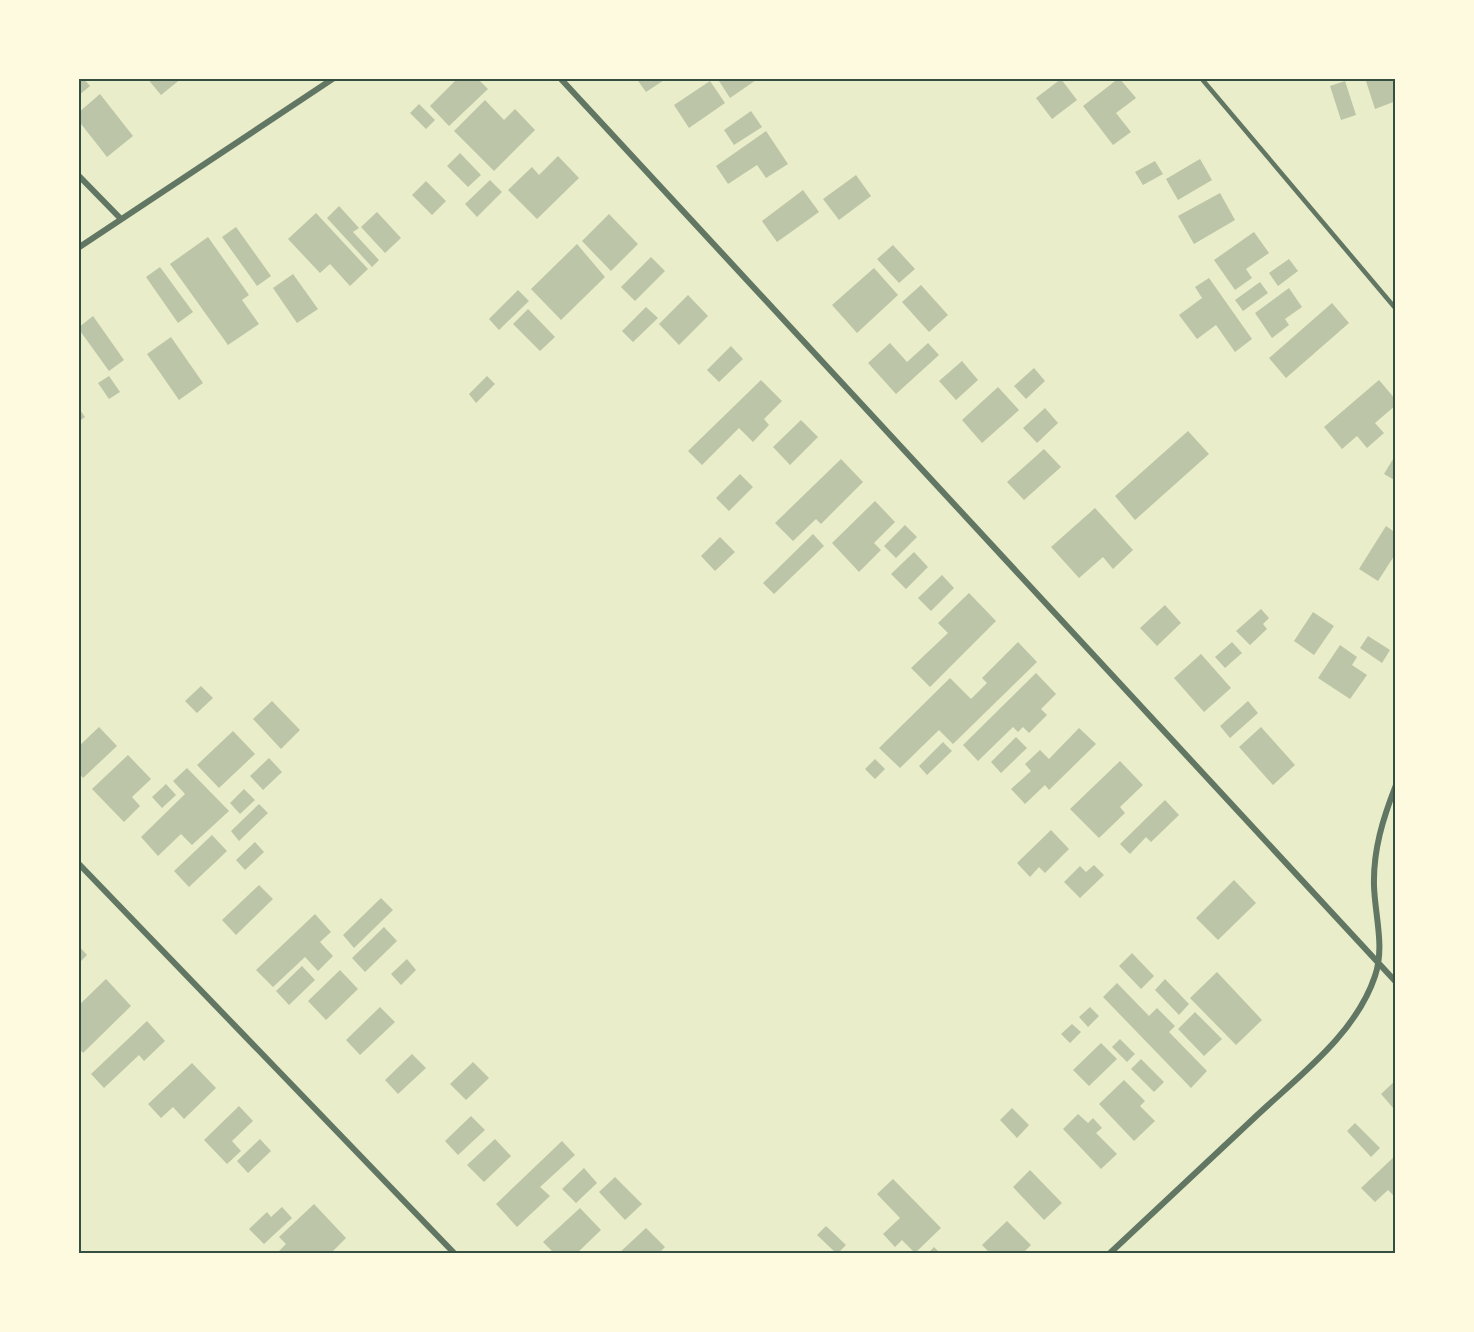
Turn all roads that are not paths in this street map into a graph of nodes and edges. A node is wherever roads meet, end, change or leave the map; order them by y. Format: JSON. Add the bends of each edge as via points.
{"nodes":[{"id":1,"x":334,"y":78,"type":"edge"},
{"id":2,"x":560,"y":78,"type":"edge"},
{"id":3,"x":1201,"y":78,"type":"edge"},
{"id":4,"x":78,"y":175,"type":"edge"},
{"id":5,"x":121,"y":219,"type":"junction"},
{"id":6,"x":78,"y":248,"type":"edge"},
{"id":7,"x":1396,"y":309,"type":"edge"},
{"id":8,"x":1396,"y":785,"type":"edge"},
{"id":9,"x":78,"y":863,"type":"edge"},
{"id":10,"x":1378,"y":962,"type":"junction"},
{"id":11,"x":1396,"y":982,"type":"edge"},
{"id":12,"x":455,"y":1254,"type":"edge"},
{"id":13,"x":1109,"y":1254,"type":"edge"}],
"edges":[{"from":1,"to":5,"type":"street"},
{"from":2,"to":10,"type":"street"},
{"from":3,"to":7,"type":"lane"},
{"from":4,"to":5,"type":"street"},
{"from":5,"to":6,"type":"street"},
{"from":8,"to":10,"type":"street","via":[[1382,821],[1374,863]]},
{"from":9,"to":12,"type":"street"},
{"from":10,"to":11,"type":"street"},
{"from":10,"to":13,"type":"street","via":[[1366,998],[1349,1026]]}]}
